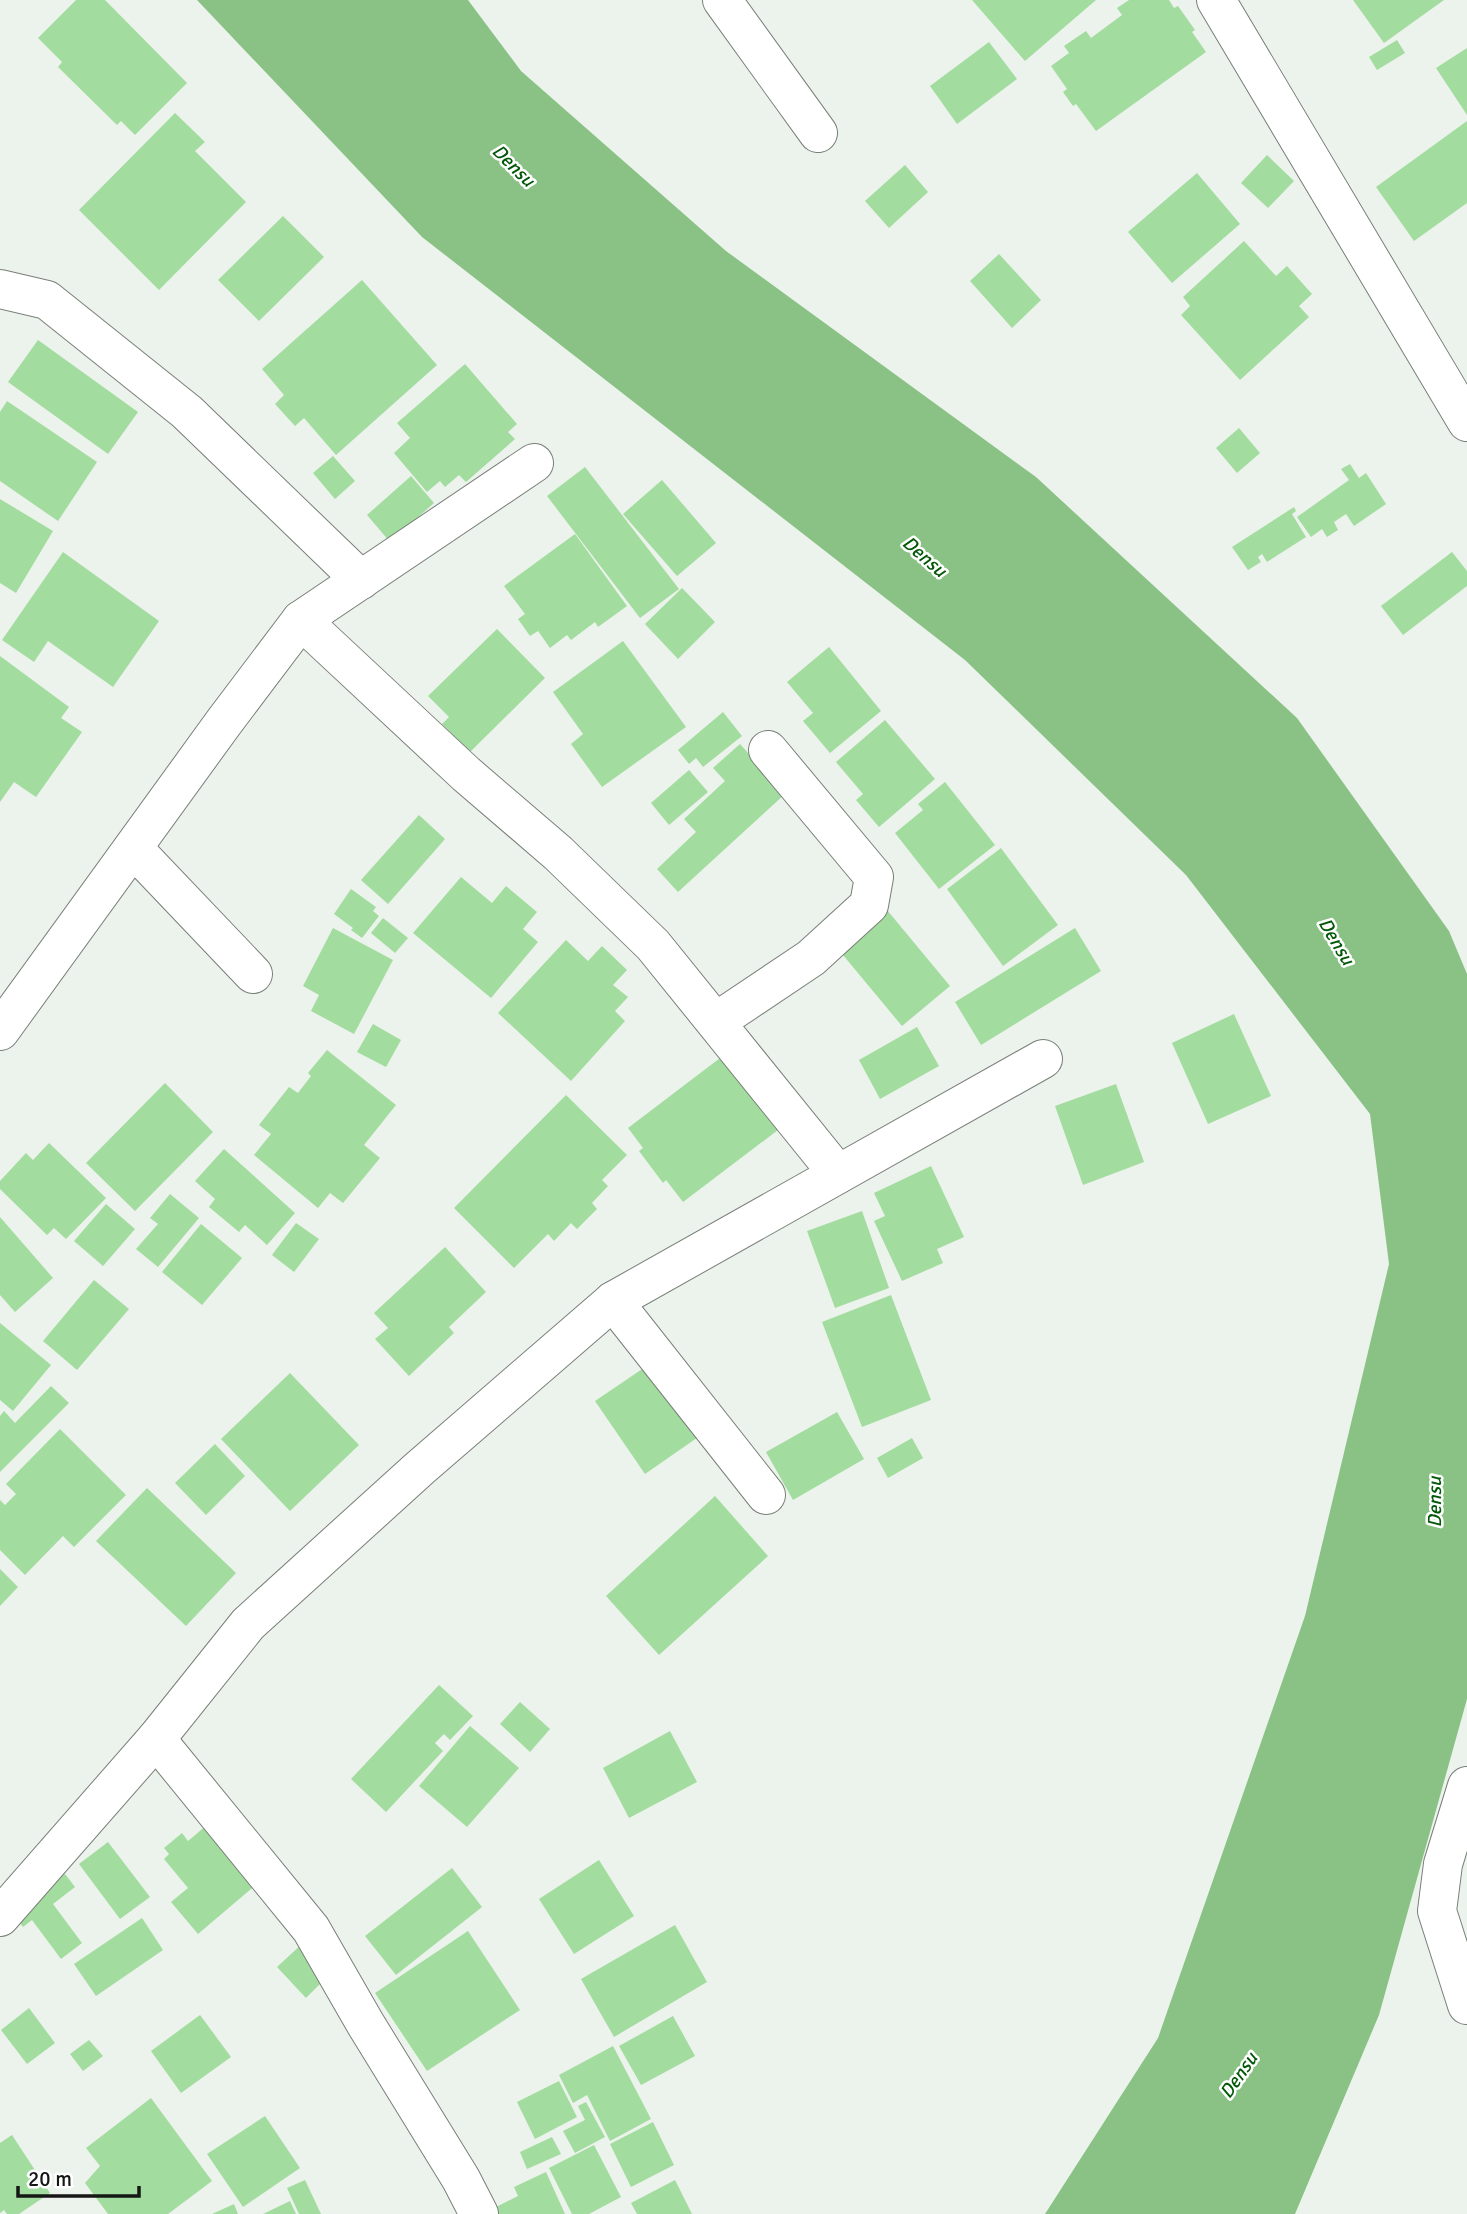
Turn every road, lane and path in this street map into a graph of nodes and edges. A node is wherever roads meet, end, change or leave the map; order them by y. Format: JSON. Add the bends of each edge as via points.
{"nodes":[{"id":1,"x":722,"y":0,"type":"edge"},
{"id":2,"x":1216,"y":0,"type":"edge"},
{"id":3,"x":818,"y":133,"type":"dead end"},
{"id":4,"x":0,"y":289,"type":"edge"},
{"id":5,"x":1467,"y":422,"type":"edge"},
{"id":6,"x":534,"y":463,"type":"dead end"},
{"id":7,"x":361,"y":580,"type":"junction"},
{"id":8,"x":301,"y":620,"type":"junction"},
{"id":9,"x":768,"y":750,"type":"dead end"},
{"id":10,"x":133,"y":848,"type":"junction"},
{"id":11,"x":253,"y":974,"type":"dead end"},
{"id":12,"x":717,"y":1021,"type":"junction"},
{"id":13,"x":0,"y":1031,"type":"edge"},
{"id":14,"x":1043,"y":1059,"type":"dead end"},
{"id":15,"x":838,"y":1174,"type":"junction"},
{"id":16,"x":613,"y":1301,"type":"junction"},
{"id":17,"x":766,"y":1495,"type":"dead end"},
{"id":18,"x":156,"y":1739,"type":"junction"},
{"id":19,"x":1467,"y":1786,"type":"edge"},
{"id":20,"x":0,"y":1917,"type":"edge"},
{"id":21,"x":1467,"y":2006,"type":"edge"},
{"id":22,"x":479,"y":2214,"type":"edge"}],
"edges":[{"from":1,"to":3,"type":"street"},
{"from":2,"to":5,"type":"street"},
{"from":4,"to":7,"type":"street","via":[[47,300],[58,308],[187,412]]},
{"from":6,"to":7,"type":"street"},
{"from":7,"to":8,"type":"street"},
{"from":8,"to":10,"type":"street"},
{"from":8,"to":12,"type":"street","via":[[558,853],[653,945]]},
{"from":9,"to":12,"type":"street","via":[[874,877],[869,905],[811,958]]},
{"from":10,"to":11,"type":"street"},
{"from":10,"to":13,"type":"street"},
{"from":12,"to":15,"type":"street"},
{"from":14,"to":15,"type":"street"},
{"from":15,"to":16,"type":"street"},
{"from":16,"to":17,"type":"street"},
{"from":16,"to":18,"type":"street","via":[[248,1624]]},
{"from":18,"to":20,"type":"street"},
{"from":18,"to":22,"type":"street","via":[[311,1928]]},
{"from":19,"to":21,"type":"street","via":[[1443,1864],[1437,1911]]}]}
